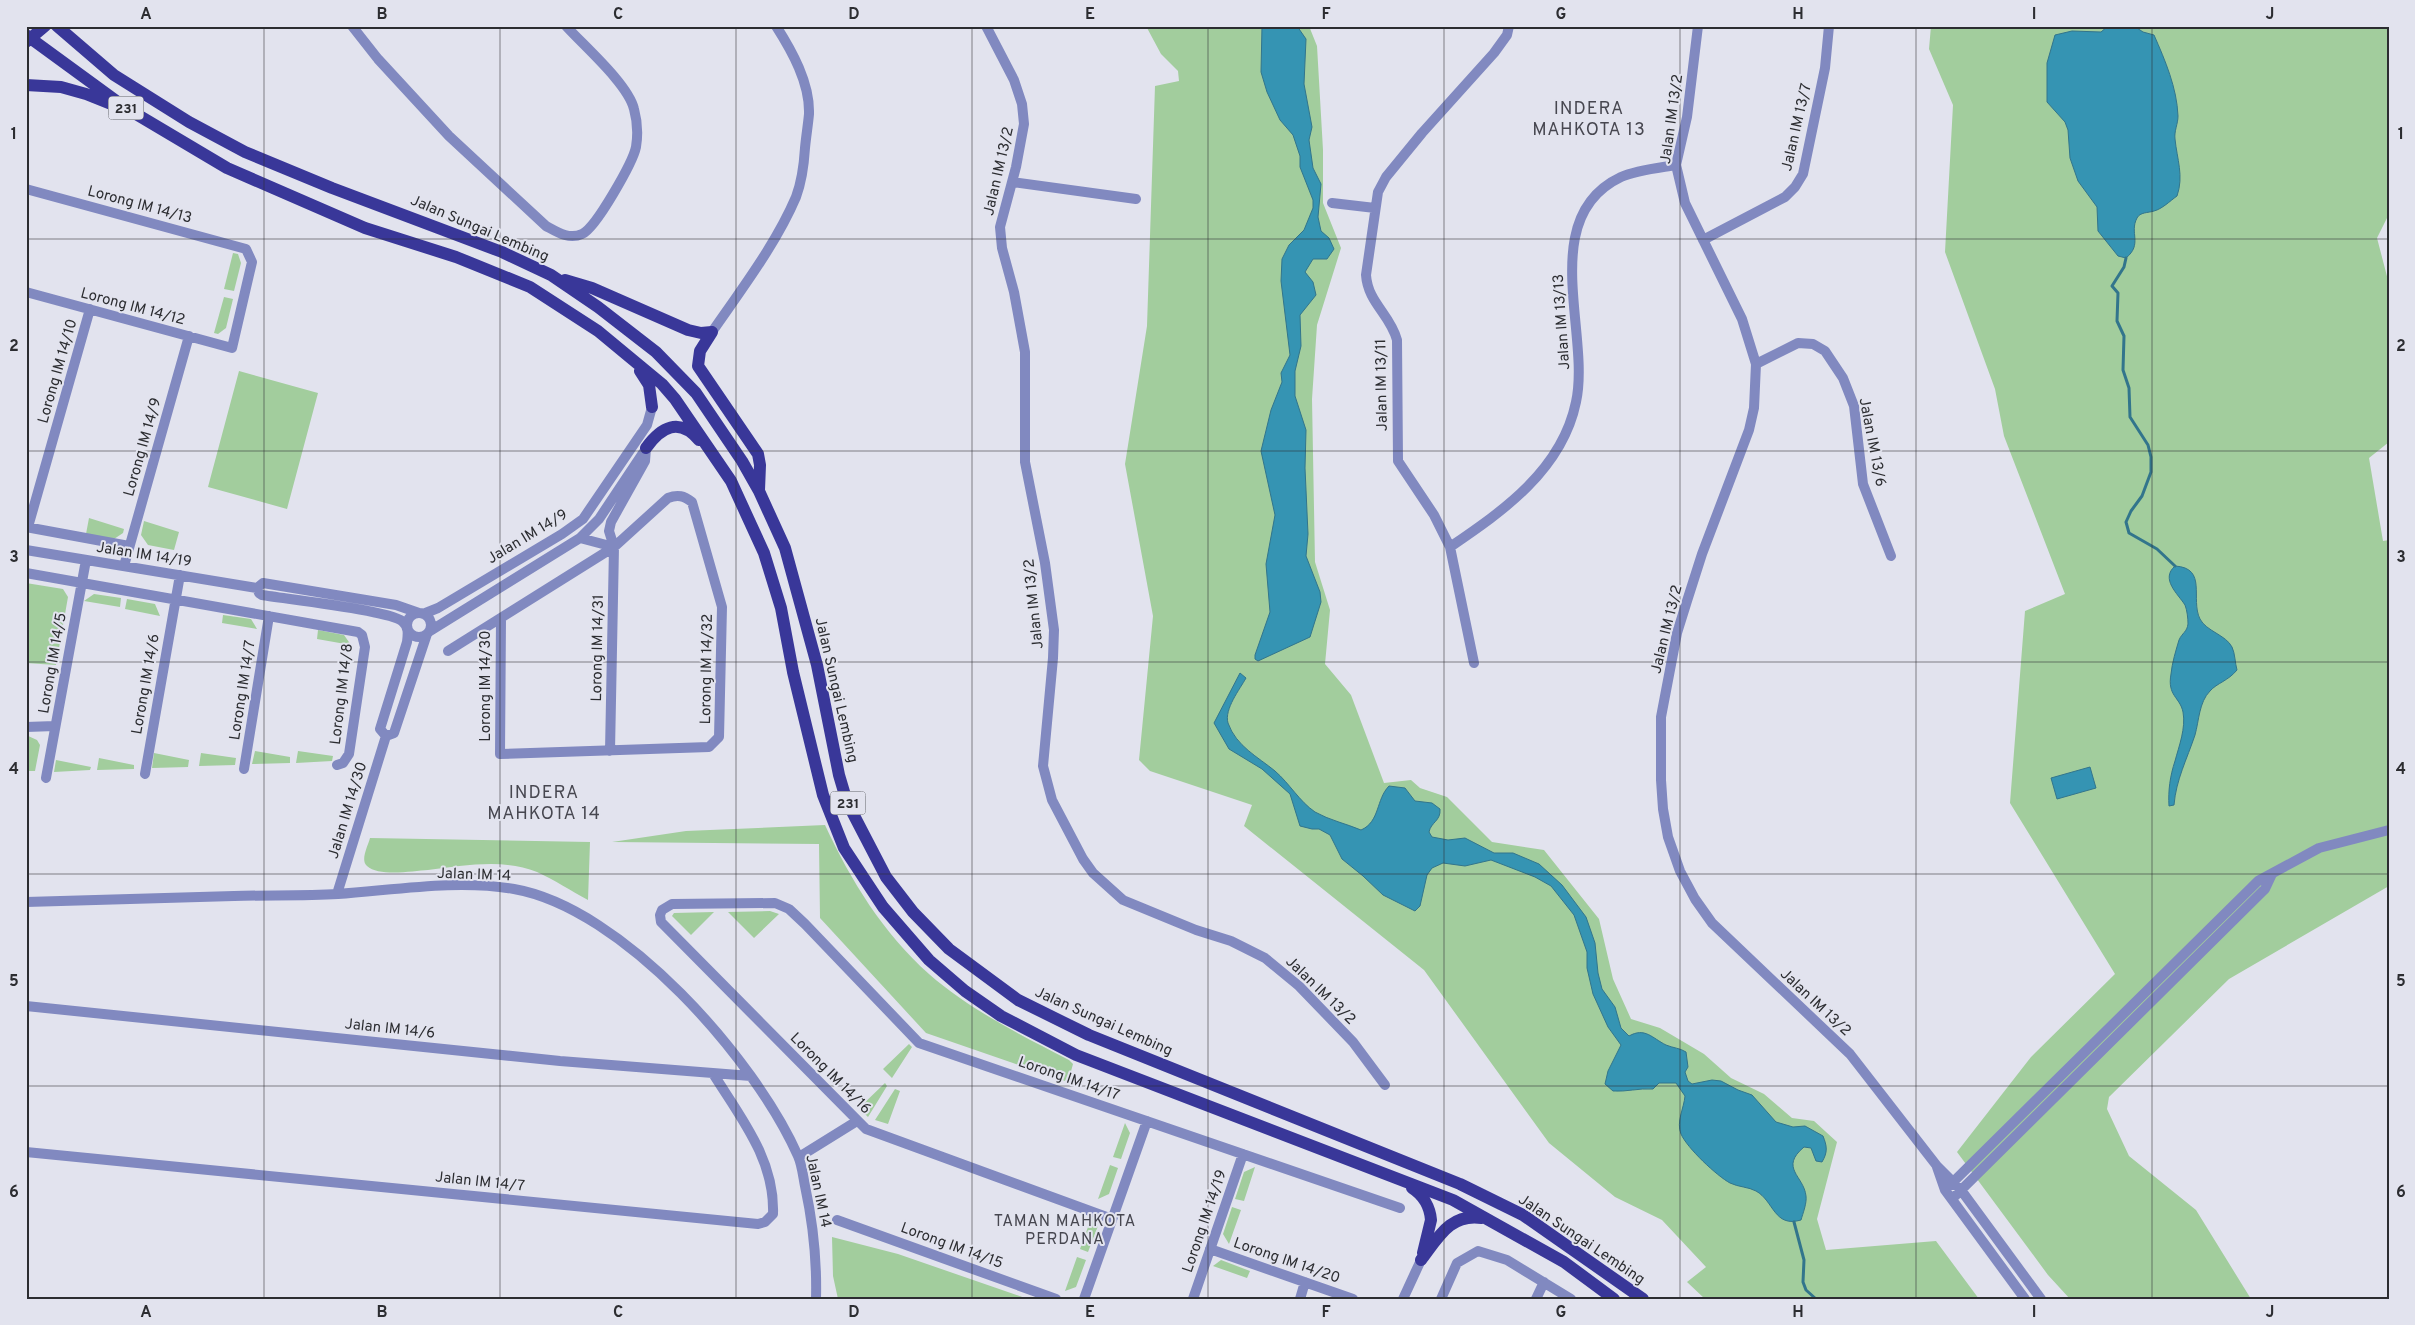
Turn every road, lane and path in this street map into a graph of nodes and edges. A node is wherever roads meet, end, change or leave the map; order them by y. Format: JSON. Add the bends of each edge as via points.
{"nodes":[{"id":1,"x":45,"y":26,"type":"edge"},
{"id":2,"x":57,"y":26,"type":"edge"},
{"id":3,"x":352,"y":26,"type":"edge"},
{"id":4,"x":566,"y":26,"type":"edge"},
{"id":5,"x":776,"y":26,"type":"edge"},
{"id":6,"x":986,"y":26,"type":"edge"},
{"id":7,"x":1509,"y":26,"type":"edge"},
{"id":8,"x":1698,"y":26,"type":"edge"},
{"id":9,"x":1829,"y":26,"type":"edge"},
{"id":10,"x":28,"y":39,"type":"edge"},
{"id":11,"x":26,"y":85,"type":"edge"},
{"id":12,"x":126,"y":108,"type":"junction"},
{"id":13,"x":1676,"y":165,"type":"junction"},
{"id":14,"x":1012,"y":182,"type":"junction"},
{"id":15,"x":26,"y":189,"type":"edge"},
{"id":16,"x":1136,"y":199,"type":"dead end"},
{"id":17,"x":1332,"y":203,"type":"dead end"},
{"id":18,"x":1375,"y":208,"type":"junction"},
{"id":19,"x":1703,"y":240,"type":"junction"},
{"id":20,"x":551,"y":275,"type":"junction"},
{"id":21,"x":26,"y":292,"type":"edge"},
{"id":22,"x":90,"y":309,"type":"junction"},
{"id":23,"x":712,"y":332,"type":"junction"},
{"id":24,"x":189,"y":336,"type":"junction"},
{"id":25,"x":232,"y":348,"type":"joint"},
{"id":26,"x":631,"y":358,"type":"junction"},
{"id":27,"x":1756,"y":364,"type":"junction"},
{"id":28,"x":652,"y":407,"type":"joint"},
{"id":29,"x":646,"y":448,"type":"junction"},
{"id":30,"x":731,"y":481,"type":"junction"},
{"id":31,"x":759,"y":491,"type":"junction"},
{"id":32,"x":27,"y":527,"type":"edge"},
{"id":33,"x":580,"y":538,"type":"junction"},
{"id":34,"x":129,"y":546,"type":"junction"},
{"id":35,"x":614,"y":547,"type":"junction"},
{"id":36,"x":1450,"y":547,"type":"junction"},
{"id":37,"x":26,"y":550,"type":"edge"},
{"id":38,"x":1891,"y":556,"type":"dead end"},
{"id":39,"x":86,"y":560,"type":"junction"},
{"id":40,"x":124,"y":566,"type":"junction"},
{"id":41,"x":26,"y":573,"type":"edge"},
{"id":42,"x":180,"y":575,"type":"junction"},
{"id":43,"x":81,"y":583,"type":"junction"},
{"id":44,"x":257,"y":588,"type":"junction"},
{"id":45,"x":176,"y":599,"type":"junction"},
{"id":46,"x":421,"y":613,"type":"junction"},
{"id":47,"x":269,"y":616,"type":"junction"},
{"id":48,"x":501,"y":618,"type":"junction"},
{"id":49,"x":408,"y":628,"type":"junction"},
{"id":50,"x":428,"y":632,"type":"junction"},
{"id":51,"x":448,"y":651,"type":"dead end"},
{"id":52,"x":1474,"y":663,"type":"dead end"},
{"id":53,"x":55,"y":726,"type":"junction"},
{"id":54,"x":26,"y":727,"type":"edge"},
{"id":55,"x":386,"y":736,"type":"junction"},
{"id":56,"x":610,"y":750,"type":"junction"},
{"id":57,"x":337,"y":765,"type":"dead end"},
{"id":58,"x":244,"y":769,"type":"dead end"},
{"id":59,"x":145,"y":774,"type":"dead end"},
{"id":60,"x":46,"y":778,"type":"dead end"},
{"id":61,"x":2389,"y":830,"type":"edge"},
{"id":62,"x":337,"y":894,"type":"junction"},
{"id":63,"x":26,"y":902,"type":"edge"},
{"id":64,"x":660,"y":912,"type":"joint"},
{"id":65,"x":26,"y":1006,"type":"edge"},
{"id":66,"x":2110,"y":1034,"type":"junction"},
{"id":67,"x":714,"y":1075,"type":"junction"},
{"id":68,"x":751,"y":1076,"type":"junction"},
{"id":69,"x":1385,"y":1085,"type":"dead end"},
{"id":70,"x":857,"y":1121,"type":"junction"},
{"id":71,"x":1147,"y":1121,"type":"junction"},
{"id":72,"x":26,"y":1152,"type":"edge"},
{"id":73,"x":1244,"y":1154,"type":"junction"},
{"id":74,"x":799,"y":1157,"type":"junction"},
{"id":75,"x":1937,"y":1166,"type":"junction"},
{"id":76,"x":1954,"y":1181,"type":"junction"},
{"id":77,"x":1406,"y":1183,"type":"junction"},
{"id":78,"x":1945,"y":1190,"type":"junction"},
{"id":79,"x":1961,"y":1190,"type":"junction"},
{"id":80,"x":1952,"y":1198,"type":"junction"},
{"id":81,"x":1400,"y":1208,"type":"dead end"},
{"id":82,"x":1112,"y":1219,"type":"junction"},
{"id":83,"x":838,"y":1220,"type":"dead end"},
{"id":84,"x":1493,"y":1222,"type":"junction"},
{"id":85,"x":1210,"y":1249,"type":"junction"},
{"id":86,"x":1421,"y":1260,"type":"junction"},
{"id":87,"x":818,"y":1281,"type":"junction"},
{"id":88,"x":1305,"y":1282,"type":"junction"},
{"id":89,"x":1544,"y":1282,"type":"junction"},
{"id":90,"x":816,"y":1299,"type":"edge"},
{"id":91,"x":823,"y":1299,"type":"edge"},
{"id":92,"x":1056,"y":1299,"type":"edge"},
{"id":93,"x":1084,"y":1299,"type":"edge"},
{"id":94,"x":1193,"y":1299,"type":"edge"},
{"id":95,"x":1300,"y":1299,"type":"edge"},
{"id":96,"x":1353,"y":1299,"type":"edge"},
{"id":97,"x":1403,"y":1299,"type":"edge"},
{"id":98,"x":1441,"y":1299,"type":"edge"},
{"id":99,"x":1536,"y":1299,"type":"edge"},
{"id":100,"x":1572,"y":1299,"type":"edge"},
{"id":101,"x":1614,"y":1299,"type":"edge"},
{"id":102,"x":1643,"y":1299,"type":"edge"},
{"id":103,"x":2025,"y":1299,"type":"edge"},
{"id":104,"x":2041,"y":1299,"type":"edge"}],
"edges":[{"from":1,"to":10,"type":"main road"},
{"from":2,"to":20,"type":"main road","name":"Jalan Sungai Lembing","number":"231","via":[[114,75],[189,122],[245,152],[502,252]]},
{"from":3,"to":4,"type":"street","via":[[449,136],[546,226],[570,236],[586,232],[631,164],[637,124],[634,107],[626,92]]},
{"from":5,"to":23,"type":"street","via":[[789,46],[804,82],[809,112],[802,173],[796,196],[779,228]]},
{"from":6,"to":14,"type":"street","name":"Jalan IM 13/2","via":[[1014,80],[1022,104],[1024,124]]},
{"from":7,"to":18,"type":"street","name":"Jalan IM 13/11","via":[[1507,35],[1494,53],[1386,177],[1378,192]]},
{"from":8,"to":13,"type":"street","name":"Jalan IM 13/2","via":[[1687,117]]},
{"from":9,"to":19,"type":"street","name":"Jalan IM 13/7","via":[[1825,68],[1803,174],[1785,197]]},
{"from":10,"to":12,"type":"main road","name":"Jalan Sungai Lembing","number":"231"},
{"from":11,"to":12,"type":"main road","via":[[61,87]]},
{"from":12,"to":26,"type":"main road","name":"Jalan Sungai Lembing","number":"231","via":[[227,168],[318,209],[365,228],[456,257],[530,288],[598,331]]},
{"from":13,"to":19,"type":"street","name":"Jalan IM 13/2","via":[[1685,203]]},
{"from":13,"to":36,"type":"street","name":"Jalan IM 13/13","via":[[1623,176],[1610,183],[1586,209],[1572,255],[1579,382],[1576,403],[1560,448],[1514,500]]},
{"from":14,"to":16,"type":"street"},
{"from":14,"to":69,"type":"street","name":"Jalan IM 13/2","via":[[1000,227],[1025,352],[1025,462],[1045,562],[1054,630],[1044,766],[1052,800],[1083,859],[1093,873],[1123,900],[1231,941],[1265,958],[1299,986],[1353,1042]]},
{"from":15,"to":25,"type":"street","name":"Lorong IM 14/13","via":[[246,248],[252,262]]},
{"from":17,"to":18,"type":"street"},
{"from":18,"to":36,"type":"street","name":"Jalan IM 13/11","via":[[1366,275],[1376,305],[1393,326],[1397,340],[1396,454]]},
{"from":19,"to":27,"type":"street","name":"Jalan IM 13/2","via":[[1742,319]]},
{"from":20,"to":23,"type":"main road","via":[[592,288],[688,330]]},
{"from":20,"to":31,"type":"main road","name":"Jalan Sungai Lembing","number":"231","via":[[656,352],[696,394]]},
{"from":21,"to":22,"type":"street","name":"Lorong IM 14/12"},
{"from":22,"to":24,"type":"street","name":"Lorong IM 14/12"},
{"from":22,"to":32,"type":"street","name":"Lorong IM 14/10"},
{"from":23,"to":31,"type":"main road","via":[[700,351],[698,366],[758,454]]},
{"from":24,"to":25,"type":"street","name":"Lorong IM 14/12"},
{"from":24,"to":34,"type":"street","name":"Lorong IM 14/9"},
{"from":26,"to":28,"type":"main road","via":[[649,385]]},
{"from":26,"to":30,"type":"main road","name":"Jalan Sungai Lembing","number":"231","via":[[675,399]]},
{"from":27,"to":38,"type":"street","name":"Jalan IM 13/6","via":[[1798,343],[1813,344],[1825,351],[1843,378],[1854,406],[1863,484]]},
{"from":27,"to":75,"type":"street","name":"Jalan IM 13/2","via":[[1754,408],[1749,430],[1702,554],[1677,633],[1661,718],[1661,780],[1668,837],[1680,871],[1712,923],[1850,1054]]},
{"from":28,"to":46,"type":"street","name":"Jalan IM 14/9","via":[[646,425],[584,519],[438,608]]},
{"from":29,"to":30,"type":"main road","via":[[662,430],[687,429]]},
{"from":29,"to":33,"type":"street","name":"Jalan IM 14/9","via":[[599,519]]},
{"from":29,"to":35,"type":"street","name":"Lorong IM 14/31","via":[[645,461],[611,522],[609,531]]},
{"from":30,"to":77,"type":"main road","name":"Jalan Sungai Lembing","number":"231","via":[[764,553],[781,608],[823,795],[844,848],[883,907],[929,960],[1001,1016],[1076,1055]]},
{"from":31,"to":102,"type":"main road","name":"Jalan Sungai Lembing","number":"231","via":[[785,548],[817,665],[847,802],[886,878],[949,949],[1018,1000],[1088,1035],[1460,1184],[1523,1215]]},
{"from":32,"to":34,"type":"street"},
{"from":33,"to":35,"type":"street"},
{"from":33,"to":50,"type":"street","name":"Jalan IM 14/9"},
{"from":34,"to":40,"type":"street","name":"Lorong IM 14/9"},
{"from":35,"to":48,"type":"street"},
{"from":35,"to":56,"type":"street","name":"Lorong IM 14/31"},
{"from":35,"to":56,"type":"street","name":"Lorong IM 14/32","via":[[668,498],[686,497],[692,502],[722,607],[719,737],[709,747]]},
{"from":36,"to":52,"type":"street","name":"Jalan IM 13/11"},
{"from":37,"to":39,"type":"street","name":"Jalan IM 14/19"},
{"from":39,"to":40,"type":"street","name":"Jalan IM 14/19"},
{"from":39,"to":43,"type":"street","name":"Lorong IM 14/5"},
{"from":40,"to":42,"type":"street","name":"Jalan IM 14/19"},
{"from":41,"to":43,"type":"street"},
{"from":42,"to":44,"type":"street","name":"Jalan IM 14/19"},
{"from":42,"to":45,"type":"street","name":"Lorong IM 14/6"},
{"from":43,"to":45,"type":"street"},
{"from":43,"to":53,"type":"street","name":"Lorong IM 14/5"},
{"from":44,"to":46,"type":"street","via":[[263,583],[303,589],[396,605]]},
{"from":44,"to":49,"type":"street","via":[[262,595],[394,617]]},
{"from":45,"to":47,"type":"street"},
{"from":45,"to":59,"type":"street","name":"Lorong IM 14/6"},
{"from":46,"to":49,"type":"street","via":[[408,619]]},
{"from":46,"to":50,"type":"street","via":[[430,619]]},
{"from":47,"to":57,"type":"street","name":"Lorong IM 14/8","via":[[362,635],[365,647],[349,754],[343,763]]},
{"from":47,"to":58,"type":"street","name":"Lorong IM 14/7"},
{"from":48,"to":51,"type":"street"},
{"from":48,"to":56,"type":"street","name":"Lorong IM 14/30","via":[[500,754]]},
{"from":49,"to":50,"type":"street","via":[[416,636]]},
{"from":49,"to":55,"type":"street","name":"Jalan IM 14/30","via":[[407,642],[380,729]]},
{"from":50,"to":55,"type":"street","name":"Jalan IM 14/30","via":[[394,732]]},
{"from":53,"to":54,"type":"street"},
{"from":53,"to":60,"type":"street","name":"Lorong IM 14/5"},
{"from":55,"to":62,"type":"street","name":"Jalan IM 14/30"},
{"from":61,"to":66,"type":"street","via":[[2319,848],[2272,874],[2265,889]]},
{"from":62,"to":63,"type":"street","name":"Jalan IM 14"},
{"from":62,"to":68,"type":"street","name":"Jalan IM 14","via":[[480,886],[515,889],[546,899],[583,916],[631,949],[717,1032]]},
{"from":64,"to":70,"type":"street","name":"Lorong IM 14/16","via":[[665,926]]},
{"from":64,"to":71,"type":"street","name":"Lorong IM 14/17","via":[[672,904],[775,903],[793,911],[920,1044]]},
{"from":65,"to":67,"type":"street","name":"Jalan IM 14/6"},
{"from":66,"to":76,"type":"street"},
{"from":66,"to":79,"type":"street"},
{"from":67,"to":68,"type":"street","name":"Jalan IM 14/6"},
{"from":67,"to":72,"type":"street","name":"Jalan IM 14/7","via":[[759,1147],[765,1163],[773,1214],[765,1222],[758,1224],[546,1204]]},
{"from":68,"to":74,"type":"street","name":"Jalan IM 14"},
{"from":70,"to":74,"type":"street"},
{"from":70,"to":82,"type":"street","name":"Lorong IM 14/16","via":[[866,1129]]},
{"from":71,"to":73,"type":"street","name":"Lorong IM 14/17"},
{"from":71,"to":82,"type":"street"},
{"from":73,"to":81,"type":"street","name":"Lorong IM 14/17"},
{"from":73,"to":85,"type":"street","name":"Lorong IM 14/19"},
{"from":74,"to":87,"type":"street","name":"Jalan IM 14","via":[[812,1219]]},
{"from":75,"to":76,"type":"street","name":"Jalan IM 13/2"},
{"from":75,"to":78,"type":"street","name":"Jalan IM 13/2"},
{"from":76,"to":78,"type":"street"},
{"from":76,"to":79,"type":"street","name":"Jalan IM 13/2"},
{"from":77,"to":84,"type":"main road","name":"Jalan Sungai Lembing","number":"231","via":[[1453,1200]]},
{"from":77,"to":86,"type":"main road","via":[[1418,1192],[1430,1214]]},
{"from":78,"to":80,"type":"street","name":"Jalan IM 13/2"},
{"from":79,"to":80,"type":"street"},
{"from":79,"to":104,"type":"street","name":"Jalan IM 13/2"},
{"from":80,"to":103,"type":"street","name":"Jalan IM 13/2"},
{"from":82,"to":93,"type":"street"},
{"from":83,"to":92,"type":"street","name":"Lorong IM 14/15"},
{"from":84,"to":86,"type":"main road","via":[[1469,1217],[1454,1221],[1442,1231]]},
{"from":84,"to":101,"type":"main road","name":"Jalan Sungai Lembing","number":"231","via":[[1564,1262]]},
{"from":85,"to":88,"type":"street","name":"Lorong IM 14/20"},
{"from":85,"to":94,"type":"street","name":"Lorong IM 14/19"},
{"from":86,"to":97,"type":"street"},
{"from":87,"to":90,"type":"street"},
{"from":87,"to":91,"type":"street"},
{"from":88,"to":95,"type":"street"},
{"from":88,"to":96,"type":"street","name":"Lorong IM 14/20"},
{"from":89,"to":98,"type":"street","via":[[1507,1260],[1478,1251],[1457,1263]]},
{"from":89,"to":99,"type":"street"},
{"from":89,"to":100,"type":"street"}]}
